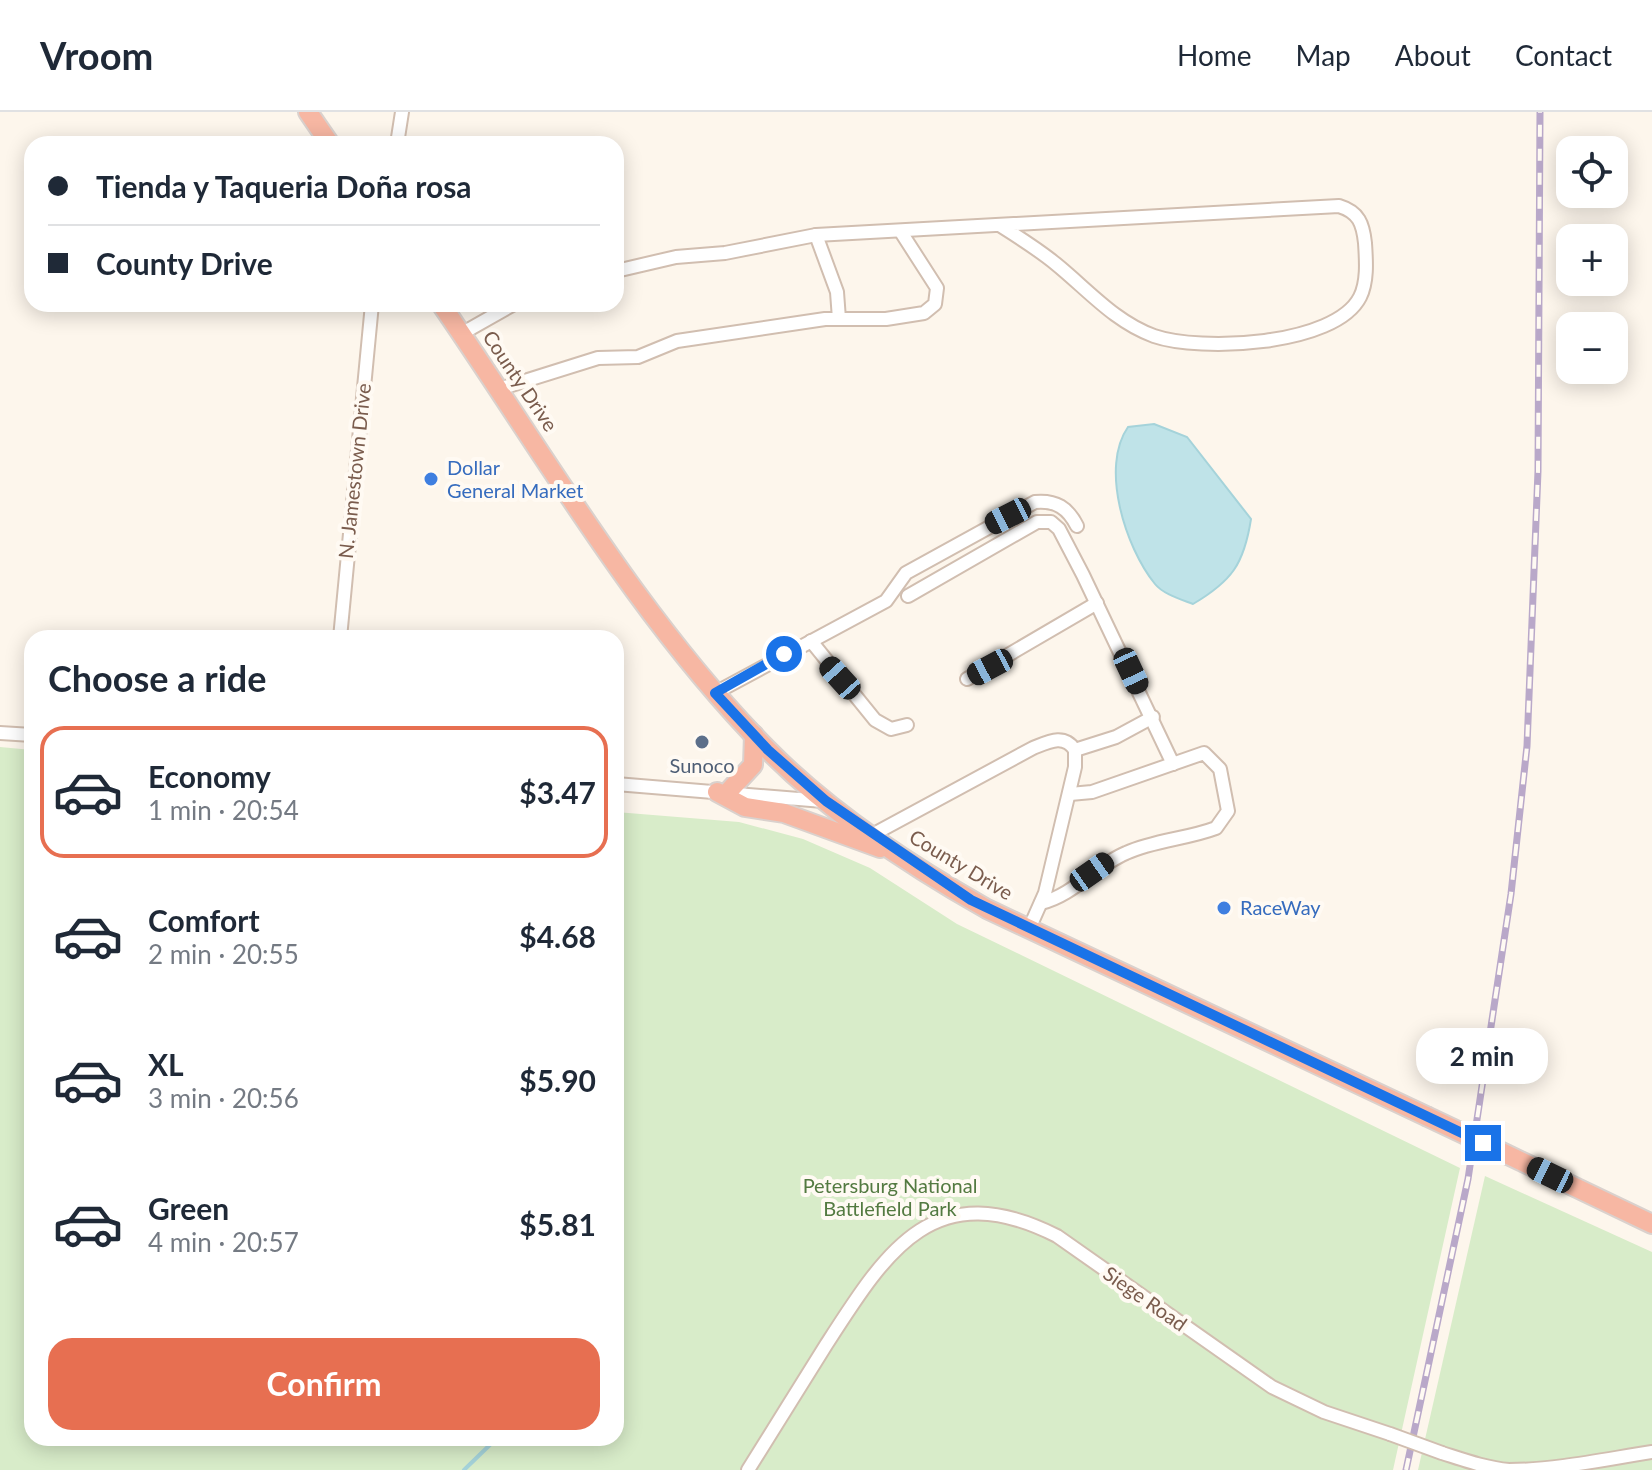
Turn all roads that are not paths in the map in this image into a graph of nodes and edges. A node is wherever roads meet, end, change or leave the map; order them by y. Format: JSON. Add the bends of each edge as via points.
{"nodes":[{"id":1,"x":308,"y":112,"type":"edge"},
{"id":2,"x":402,"y":112,"type":"edge"},
{"id":3,"x":324,"y":136,"type":"edge"},
{"id":4,"x":398,"y":136,"type":"edge"},
{"id":5,"x":1001,"y":226,"type":"junction"},
{"id":6,"x":901,"y":232,"type":"junction"},
{"id":7,"x":816,"y":235,"type":"junction"},
{"id":8,"x":624,"y":269,"type":"edge"},
{"id":9,"x":371,"y":312,"type":"edge"},
{"id":10,"x":446,"y":312,"type":"edge"},
{"id":11,"x":500,"y":312,"type":"edge"},
{"id":12,"x":839,"y":319,"type":"junction"},
{"id":13,"x":461,"y":334,"type":"junction"},
{"id":14,"x":499,"y":389,"type":"junction"},
{"id":15,"x":1077,"y":526,"type":"dead end"},
{"id":16,"x":908,"y":596,"type":"dead end"},
{"id":17,"x":1097,"y":603,"type":"junction"},
{"id":18,"x":341,"y":630,"type":"edge"},
{"id":19,"x":811,"y":641,"type":"junction"},
{"id":20,"x":967,"y":679,"type":"dead end"},
{"id":21,"x":715,"y":693,"type":"junction"},
{"id":22,"x":1153,"y":717,"type":"junction"},
{"id":23,"x":907,"y":725,"type":"dead end"},
{"id":24,"x":0,"y":733,"type":"edge"},
{"id":25,"x":24,"y":734,"type":"edge"},
{"id":26,"x":754,"y":735,"type":"junction"},
{"id":27,"x":1075,"y":750,"type":"junction"},
{"id":28,"x":1173,"y":764,"type":"junction"},
{"id":29,"x":624,"y":785,"type":"edge"},
{"id":30,"x":722,"y":793,"type":"junction"},
{"id":31,"x":1070,"y":794,"type":"junction"},
{"id":32,"x":826,"y":801,"type":"junction"},
{"id":33,"x":872,"y":835,"type":"junction"},
{"id":34,"x":903,"y":856,"type":"junction"},
{"id":35,"x":1041,"y":903,"type":"junction"},
{"id":36,"x":1029,"y":929,"type":"junction"},
{"id":37,"x":1652,"y":1224,"type":"edge"},
{"id":38,"x":1652,"y":1452,"type":"edge"},
{"id":39,"x":748,"y":1470,"type":"edge"}],
"edges":[{"from":1,"to":3,"type":"highway"},
{"from":2,"to":4,"type":"street"},
{"from":5,"to":5,"type":"street","via":[[1339,206],[1355,214],[1363,228],[1364,288],[1353,307],[1310,332],[1270,339],[1177,341],[1125,322],[1055,262]]},
{"from":5,"to":6,"type":"street"},
{"from":6,"to":7,"type":"street"},
{"from":6,"to":12,"type":"street","via":[[937,288],[935,304],[907,317]]},
{"from":7,"to":8,"type":"street"},
{"from":7,"to":12,"type":"street","via":[[837,292]]},
{"from":9,"to":18,"type":"street","name":"N. Jamestown Drive"},
{"from":10,"to":13,"type":"highway","name":"County Drive"},
{"from":11,"to":13,"type":"street"},
{"from":12,"to":14,"type":"street","via":[[677,341],[638,357],[598,358]]},
{"from":13,"to":14,"type":"highway","name":"County Drive"},
{"from":14,"to":21,"type":"highway","name":"County Drive","via":[[642,601]]},
{"from":15,"to":19,"type":"street","via":[[1064,507],[1035,502],[906,573],[886,601]]},
{"from":16,"to":17,"type":"street","via":[[1044,520],[1059,529]]},
{"from":17,"to":20,"type":"street"},
{"from":17,"to":22,"type":"street"},
{"from":19,"to":21,"type":"street"},
{"from":19,"to":23,"type":"street","via":[[875,720],[891,729]]},
{"from":21,"to":26,"type":"highway","name":"County Drive"},
{"from":22,"to":27,"type":"street","via":[[1116,737]]},
{"from":22,"to":28,"type":"street"},
{"from":24,"to":25,"type":"street"},
{"from":26,"to":30,"type":"highway","via":[[753,765]]},
{"from":26,"to":32,"type":"highway","name":"County Drive"},
{"from":27,"to":31,"type":"street"},
{"from":27,"to":33,"type":"street","via":[[1057,739],[1033,748]]},
{"from":28,"to":31,"type":"street","via":[[1092,792]]},
{"from":28,"to":35,"type":"street","via":[[1204,753],[1213,759],[1228,797],[1223,823],[1130,851],[1106,862],[1062,896]]},
{"from":29,"to":30,"type":"street"},
{"from":30,"to":32,"type":"street"},
{"from":30,"to":34,"type":"highway","via":[[745,807],[784,813]]},
{"from":31,"to":35,"type":"street"},
{"from":32,"to":33,"type":"highway","name":"County Drive"},
{"from":33,"to":34,"type":"highway","name":"County Drive"},
{"from":34,"to":36,"type":"highway","name":"County Drive"},
{"from":35,"to":36,"type":"street"},
{"from":36,"to":37,"type":"highway","name":"County Drive","bridge":true},
{"from":38,"to":39,"type":"street","name":"Siege Road","bridge":true,"via":[[1523,1470],[1486,1467],[1324,1412],[1272,1387],[1057,1236],[1025,1219],[967,1213],[921,1228],[884,1261]]}]}
